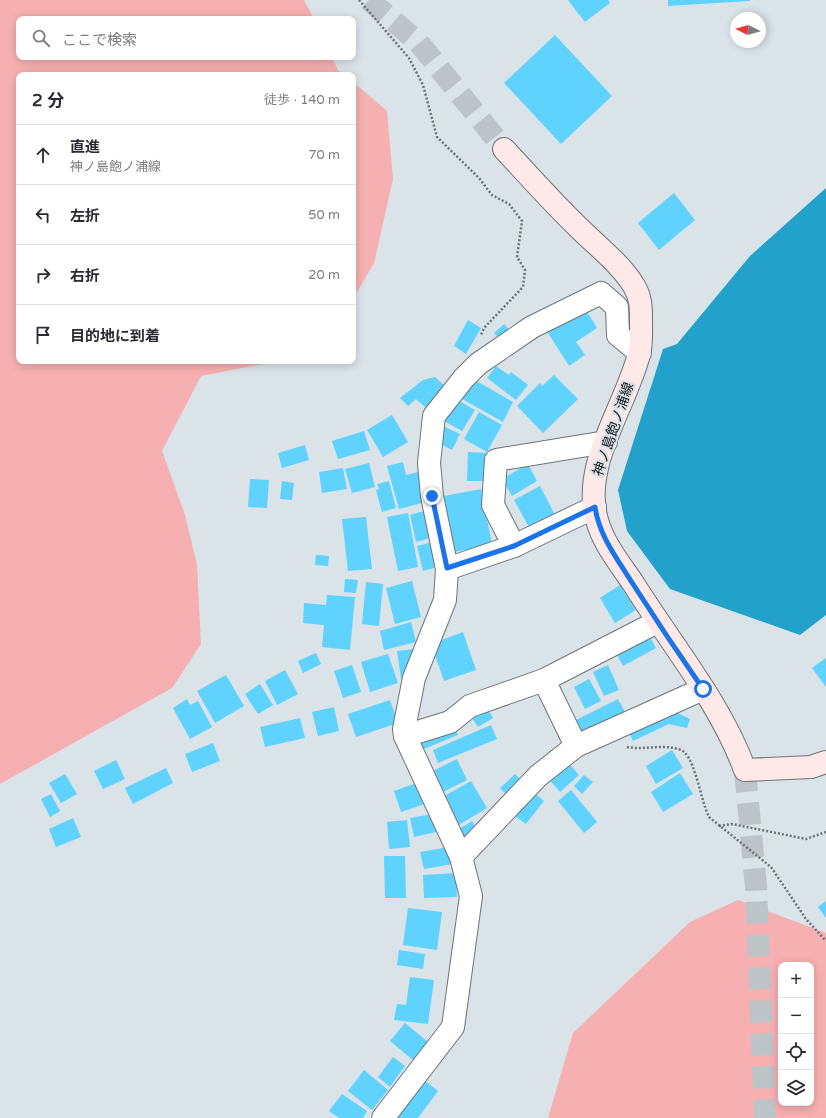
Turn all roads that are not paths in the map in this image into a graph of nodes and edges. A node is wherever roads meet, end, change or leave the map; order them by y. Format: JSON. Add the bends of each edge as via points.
{"nodes":[{"id":1,"x":504,"y":149,"type":"tunnel mouth"},
{"id":2,"x":640,"y":353,"type":"junction"},
{"id":3,"x":606,"y":442,"type":"junction"},
{"id":4,"x":595,"y":507,"type":"junction"},
{"id":5,"x":514,"y":546,"type":"junction"},
{"id":6,"x":447,"y":568,"type":"junction"},
{"id":7,"x":657,"y":622,"type":"junction"},
{"id":8,"x":544,"y":680,"type":"junction"},
{"id":9,"x":703,"y":689,"type":"junction"},
{"id":10,"x":405,"y":736,"type":"junction"},
{"id":11,"x":576,"y":746,"type":"junction"},
{"id":12,"x":826,"y":762,"type":"edge"},
{"id":13,"x":461,"y":857,"type":"junction"},
{"id":14,"x":383,"y":1118,"type":"edge"}],
"edges":[{"from":1,"to":2,"type":"main road","name":"神ノ島飽ノ浦線","via":[[561,211],[624,272],[634,286],[641,301]]},
{"from":2,"to":3,"type":"main road","name":"神ノ島飽ノ浦線"},
{"from":2,"to":6,"type":"street","via":[[618,335],[617,307],[601,293],[532,328],[478,364],[464,378],[434,416],[430,450],[432,496]]},
{"from":3,"to":4,"type":"main road","name":"神ノ島飽ノ浦線","via":[[596,476],[593,494]]},
{"from":3,"to":5,"type":"street","via":[[496,460],[493,505]]},
{"from":4,"to":5,"type":"street"},
{"from":4,"to":7,"type":"main road","name":"神ノ島飽ノ浦線","via":[[603,537]]},
{"from":5,"to":6,"type":"street"},
{"from":6,"to":10,"type":"street","via":[[445,600],[414,678]]},
{"from":7,"to":8,"type":"street"},
{"from":7,"to":9,"type":"main road","name":"神ノ島飽ノ浦線"},
{"from":8,"to":10,"type":"street","via":[[470,706],[450,722]]},
{"from":8,"to":11,"type":"street"},
{"from":9,"to":11,"type":"street"},
{"from":9,"to":12,"type":"main road","name":"神ノ島飽ノ浦線","via":[[736,745],[745,770],[811,767]]},
{"from":10,"to":13,"type":"street"},
{"from":11,"to":13,"type":"street","via":[[538,776]]},
{"from":13,"to":14,"type":"street","via":[[470,896],[453,1027]]}]}
